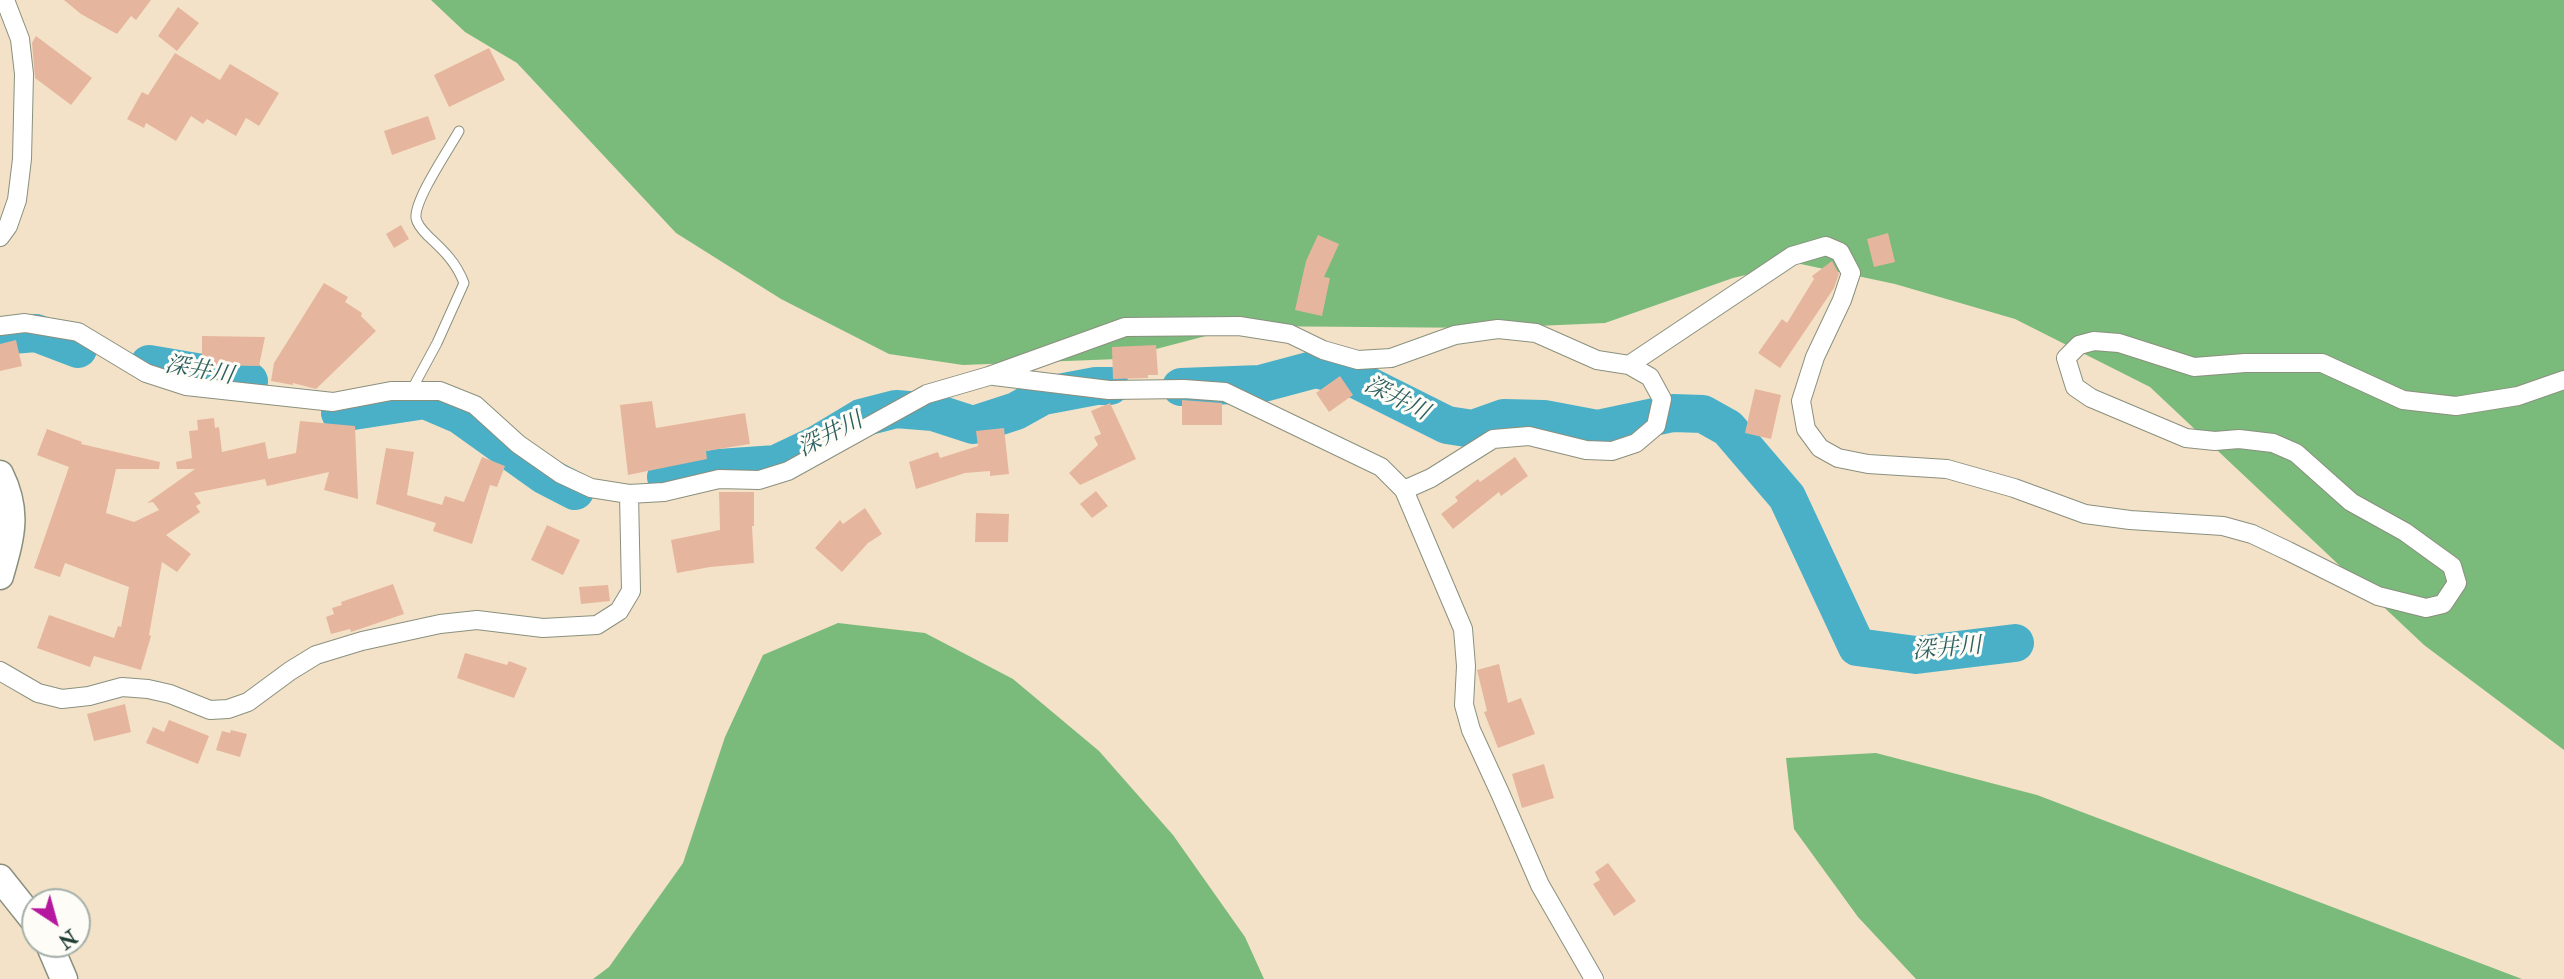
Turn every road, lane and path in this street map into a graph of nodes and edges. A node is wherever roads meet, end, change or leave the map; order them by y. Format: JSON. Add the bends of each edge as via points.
{"nodes":[{"id":1,"x":5,"y":0,"type":"edge"},
{"id":2,"x":459,"y":131,"type":"dead end"},
{"id":3,"x":0,"y":237,"type":"edge"},
{"id":4,"x":0,"y":326,"type":"edge"},
{"id":5,"x":1629,"y":365,"type":"junction"},
{"id":6,"x":989,"y":376,"type":"junction"},
{"id":7,"x":2564,"y":380,"type":"edge"},
{"id":8,"x":411,"y":391,"type":"junction"},
{"id":9,"x":0,"y":474,"type":"edge"},
{"id":10,"x":1404,"y":490,"type":"junction"},
{"id":11,"x":629,"y":494,"type":"junction"},
{"id":12,"x":0,"y":576,"type":"edge"},
{"id":13,"x":0,"y":671,"type":"edge"},
{"id":14,"x":0,"y":878,"type":"edge"},
{"id":15,"x":21,"y":904,"type":"edge"},
{"id":16,"x":55,"y":958,"type":"edge"},
{"id":17,"x":64,"y":979,"type":"edge"},
{"id":18,"x":1594,"y":979,"type":"edge"}],
"edges":[{"from":1,"to":3,"type":"street","via":[[20,39],[22,159],[17,200]]},
{"from":2,"to":8,"type":"lane","via":[[418,200],[416,219],[458,267],[464,283]]},
{"from":4,"to":8,"type":"street","via":[[25,323],[78,332],[146,373],[186,386],[333,402]]},
{"from":5,"to":6,"type":"street","via":[[1597,359],[1536,334],[1499,329],[1455,335],[1391,358],[1358,360],[1324,351],[1290,334],[1239,326],[1170,325],[1125,327]]},
{"from":5,"to":7,"type":"street","via":[[1792,256],[1826,246],[1840,252],[1851,273],[1801,401],[1806,429],[1820,447],[1838,458],[1947,469],[2085,514],[2223,526],[2252,534],[2378,596],[2426,608],[2443,604],[2457,583],[2452,566],[2405,532],[2351,502],[2296,453],[2273,443],[2186,438],[2091,398],[2075,387],[2066,358],[2080,345],[2094,341],[2119,343],[2194,367],[2322,363],[2403,400],[2456,406],[2518,396]]},
{"from":5,"to":10,"type":"street","via":[[1650,377],[1662,399],[1656,426],[1636,443],[1612,451],[1586,450],[1529,436],[1493,439]]},
{"from":6,"to":10,"type":"street","via":[[1109,390],[1225,393],[1381,467]]},
{"from":6,"to":11,"type":"street","via":[[927,394],[788,471],[759,480],[719,480]]},
{"from":8,"to":11,"type":"street","via":[[440,391],[475,405],[518,444],[561,474],[591,488]]},
{"from":9,"to":12,"type":"street","via":[[13,514]]},
{"from":10,"to":18,"type":"street","via":[[1463,629],[1464,705],[1471,730],[1539,885]]},
{"from":11,"to":13,"type":"street","via":[[631,591],[619,611],[597,625],[543,628],[477,620],[362,641],[316,655],[248,702],[228,709],[210,710],[148,689],[122,687],[62,698],[38,694]]},
{"from":14,"to":15,"type":"street"},
{"from":16,"to":17,"type":"street"}]}
